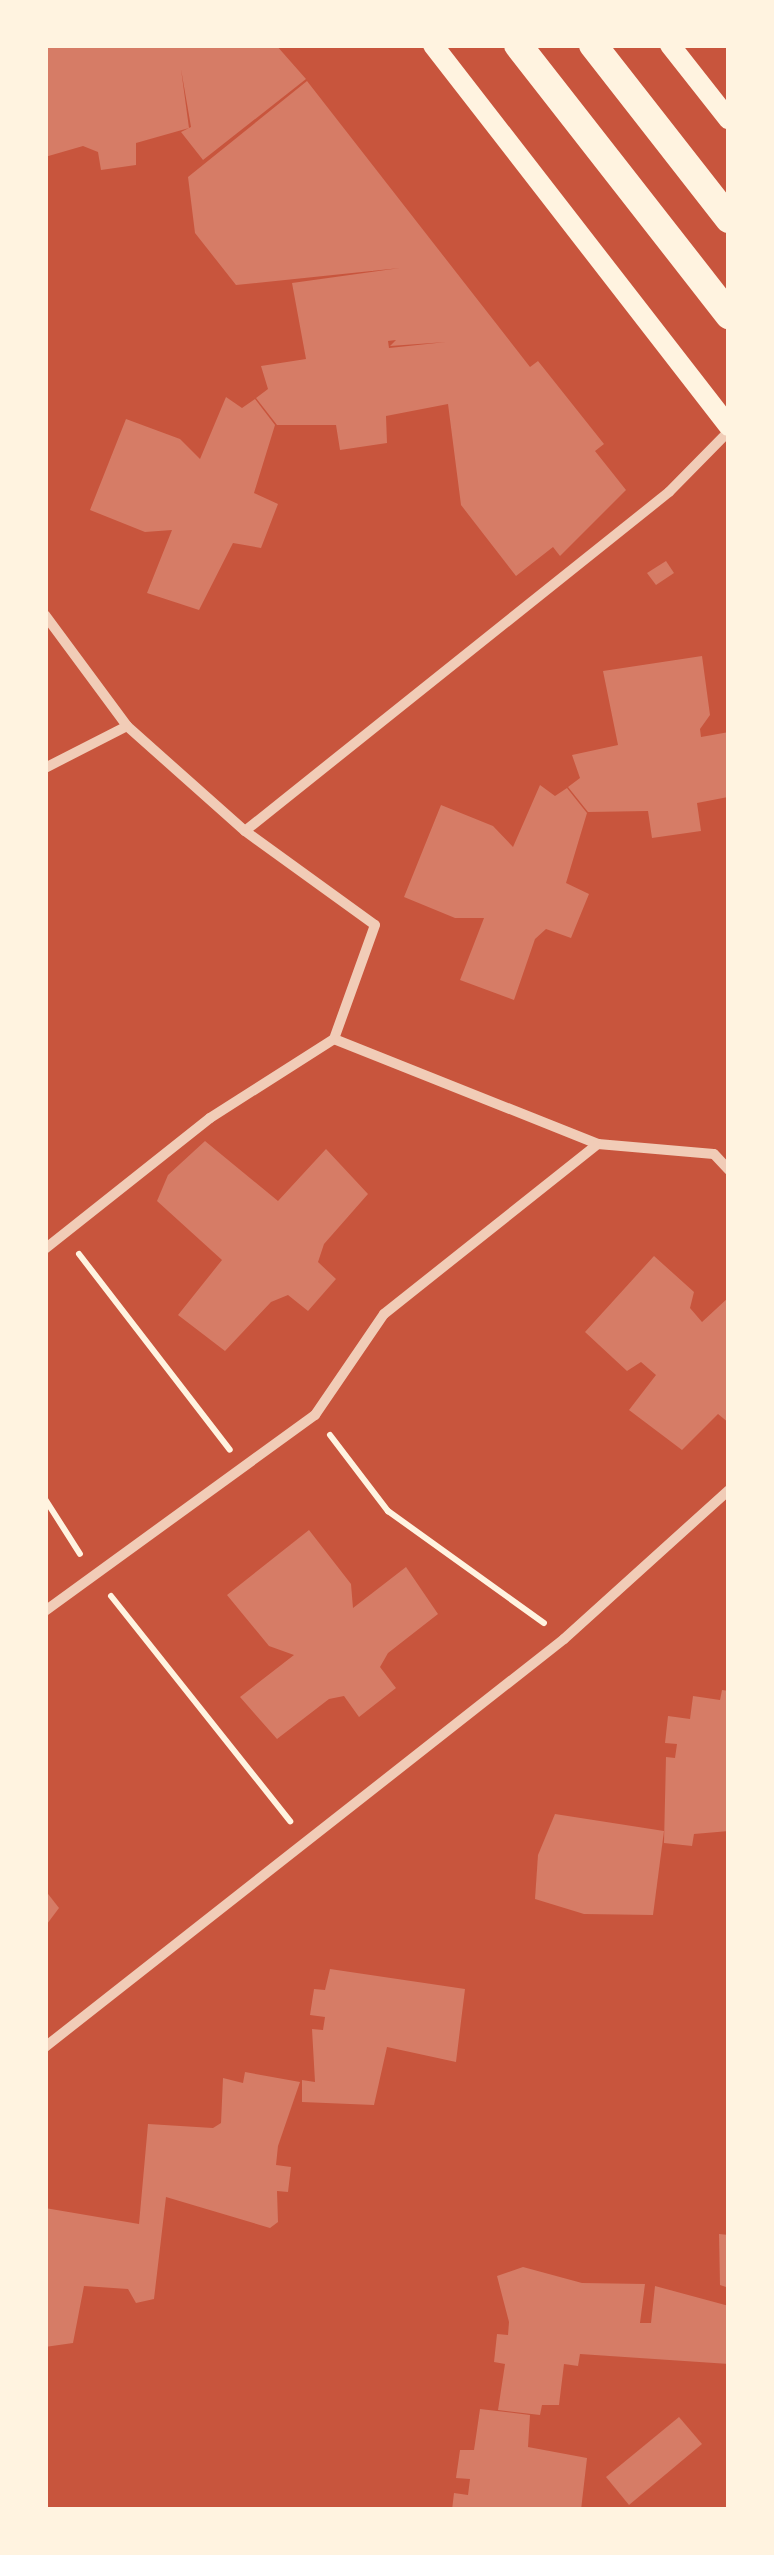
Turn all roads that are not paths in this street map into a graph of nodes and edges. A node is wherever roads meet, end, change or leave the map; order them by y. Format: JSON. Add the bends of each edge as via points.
{"nodes":[{"id":1,"x":434,"y":45,"type":"edge"},
{"id":2,"x":518,"y":45,"type":"edge"},
{"id":3,"x":593,"y":45,"type":"edge"},
{"id":4,"x":670,"y":45,"type":"edge"},
{"id":5,"x":729,"y":120,"type":"edge"},
{"id":6,"x":729,"y":218,"type":"edge"},
{"id":7,"x":729,"y":315,"type":"edge"},
{"id":8,"x":729,"y":428,"type":"edge"},
{"id":9,"x":45,"y":615,"type":"edge"},
{"id":10,"x":127,"y":726,"type":"junction"},
{"id":11,"x":45,"y":768,"type":"edge"},
{"id":12,"x":245,"y":832,"type":"junction"},
{"id":13,"x":334,"y":1039,"type":"junction"},
{"id":14,"x":598,"y":1144,"type":"junction"},
{"id":15,"x":729,"y":1170,"type":"edge"},
{"id":16,"x":45,"y":1248,"type":"edge"},
{"id":17,"x":729,"y":1490,"type":"edge"},
{"id":18,"x":45,"y":1611,"type":"edge"},
{"id":19,"x":45,"y":2047,"type":"edge"}],
"edges":[{"from":1,"to":8,"type":"main road"},
{"from":2,"to":7,"type":"highway"},
{"from":3,"to":6,"type":"highway"},
{"from":4,"to":5,"type":"main road"},
{"from":8,"to":12,"type":"street","via":[[670,492]]},
{"from":9,"to":10,"type":"street"},
{"from":10,"to":11,"type":"street"},
{"from":10,"to":12,"type":"street"},
{"from":12,"to":13,"type":"street","via":[[375,925]]},
{"from":13,"to":14,"type":"street"},
{"from":13,"to":16,"type":"street","via":[[210,1118]]},
{"from":14,"to":15,"type":"street","via":[[714,1154]]},
{"from":14,"to":18,"type":"street","via":[[384,1314],[314,1415]]},
{"from":17,"to":19,"type":"street","via":[[564,1639]]}]}
